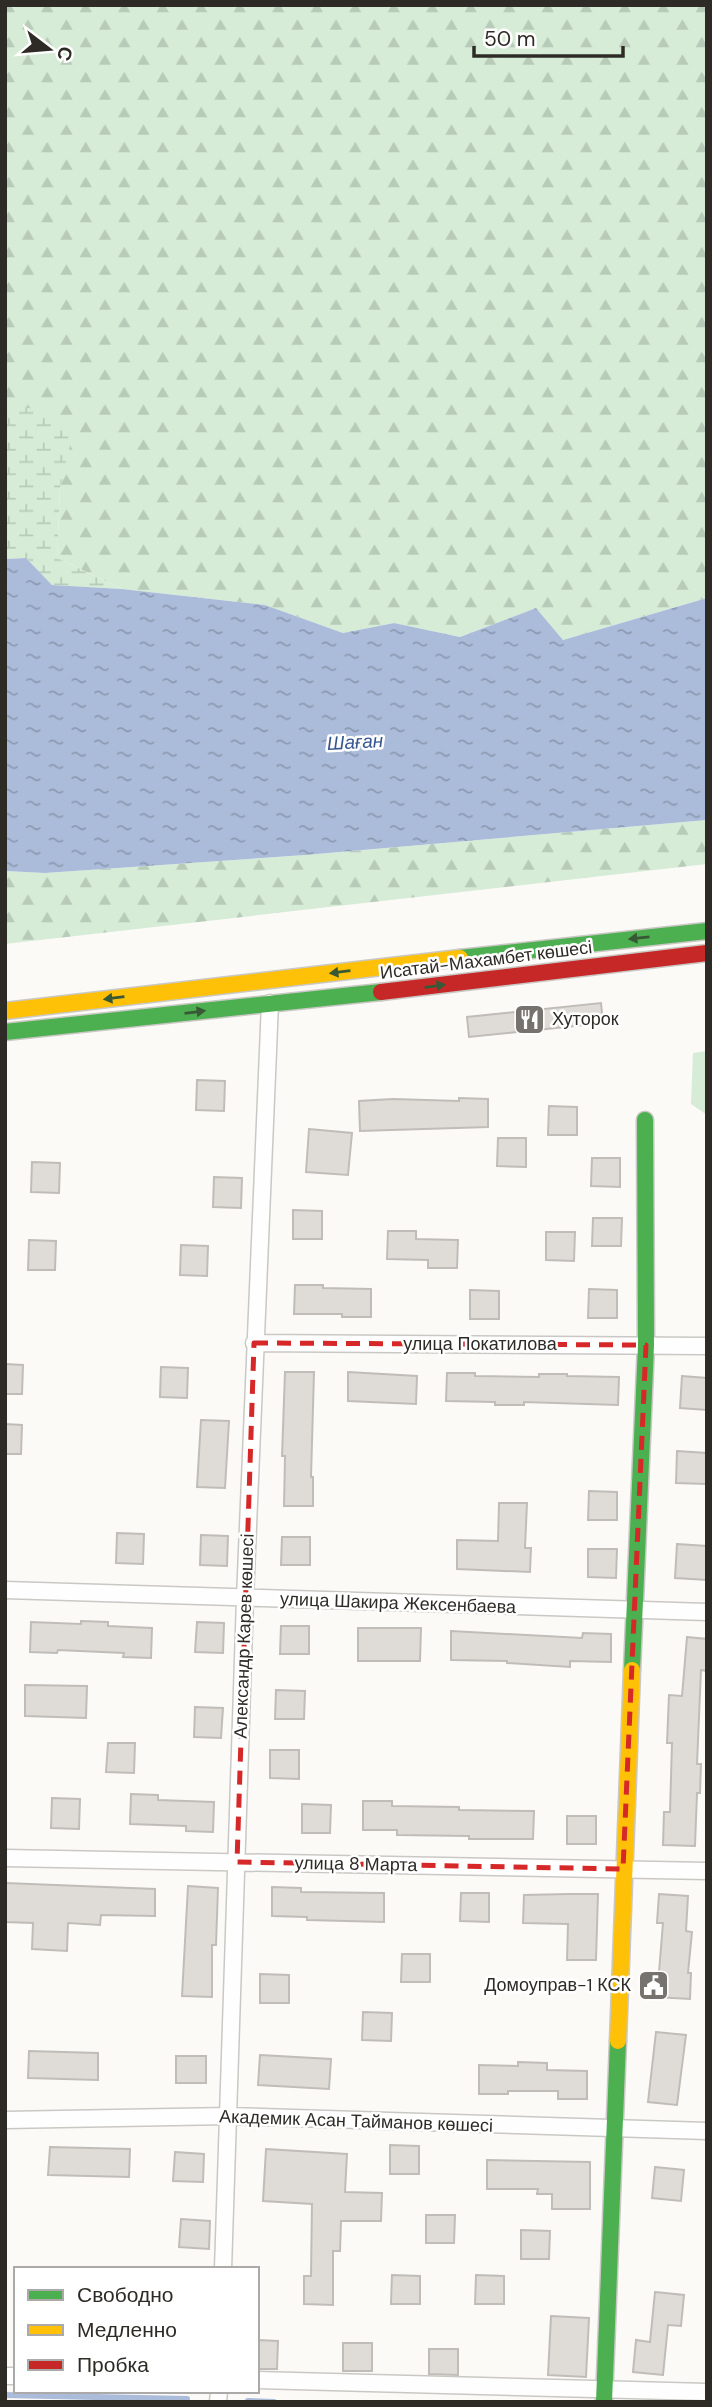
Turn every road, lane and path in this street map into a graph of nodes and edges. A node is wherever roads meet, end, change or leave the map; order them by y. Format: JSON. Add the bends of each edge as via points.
{"nodes":[{"id":1,"x":707,"y":931,"type":"edge"},
{"id":2,"x":707,"y":953,"type":"edge"},
{"id":3,"x":268,"y":979,"type":"junction"},
{"id":4,"x":270,"y":1003,"type":"junction"},
{"id":5,"x":5,"y":1011,"type":"edge"},
{"id":6,"x":5,"y":1032,"type":"edge"},
{"id":7,"x":645,"y":1120,"type":"dead end"},
{"id":8,"x":254,"y":1343,"type":"junction"},
{"id":9,"x":646,"y":1345,"type":"junction"},
{"id":10,"x":707,"y":1346,"type":"edge"},
{"id":11,"x":5,"y":1590,"type":"edge"},
{"id":12,"x":245,"y":1598,"type":"junction"},
{"id":13,"x":634,"y":1610,"type":"junction"},
{"id":14,"x":707,"y":1612,"type":"edge"},
{"id":15,"x":5,"y":1858,"type":"edge"},
{"id":16,"x":237,"y":1862,"type":"junction"},
{"id":17,"x":623,"y":1869,"type":"junction"},
{"id":18,"x":707,"y":1871,"type":"edge"},
{"id":19,"x":228,"y":2116,"type":"junction"},
{"id":20,"x":5,"y":2120,"type":"edge"},
{"id":21,"x":616,"y":2130,"type":"junction"},
{"id":22,"x":707,"y":2131,"type":"edge"},
{"id":23,"x":223,"y":2267,"type":"edge"},
{"id":24,"x":259,"y":2380,"type":"edge"},
{"id":25,"x":707,"y":2392,"type":"edge"},
{"id":26,"x":605,"y":2396,"type":"edge"}],
"edges":[{"from":1,"to":3,"type":"main road","one_way":true},
{"from":4,"to":2,"type":"main road","name":"Исатай-Махамбет көшесі","one_way":true},
{"from":3,"to":4,"type":"main road"},
{"from":3,"to":5,"type":"main road","one_way":true},
{"from":6,"to":4,"type":"main road","name":"Исатай-Махамбет көшесі","one_way":true},
{"from":4,"to":8,"type":"street","name":"Александр Карев көшесі"},
{"from":7,"to":9,"type":"main road"},
{"from":8,"to":9,"type":"street","name":"улица Покатилова"},
{"from":8,"to":12,"type":"street","name":"Александр Карев көшесі"},
{"from":9,"to":10,"type":"street","name":"улица Покатилова"},
{"from":9,"to":13,"type":"main road"},
{"from":11,"to":12,"type":"street","name":"улица Шакира Жексенбаева"},
{"from":12,"to":13,"type":"street","name":"улица Шакира Жексенбаева"},
{"from":12,"to":16,"type":"street","name":"Александр Карев көшесі"},
{"from":13,"to":14,"type":"street","name":"улица Шакира Жексенбаева"},
{"from":13,"to":17,"type":"main road"},
{"from":15,"to":16,"type":"street","name":"улица 8 Марта"},
{"from":16,"to":17,"type":"street","name":"улица 8 Марта"},
{"from":16,"to":19,"type":"street","name":"Александр Карев көшесі"},
{"from":17,"to":18,"type":"street","name":"улица 8 Марта"},
{"from":17,"to":21,"type":"main road"},
{"from":19,"to":20,"type":"street","name":"Академик Асан Тайманов көшесі"},
{"from":19,"to":21,"type":"street","name":"Академик Асан Тайманов көшесі"},
{"from":19,"to":23,"type":"street","name":"Александр Карев көшесі"},
{"from":21,"to":22,"type":"street","name":"Академик Асан Тайманов көшесі"},
{"from":21,"to":26,"type":"main road"},
{"from":24,"to":26,"type":"street"},
{"from":25,"to":26,"type":"street"}]}
